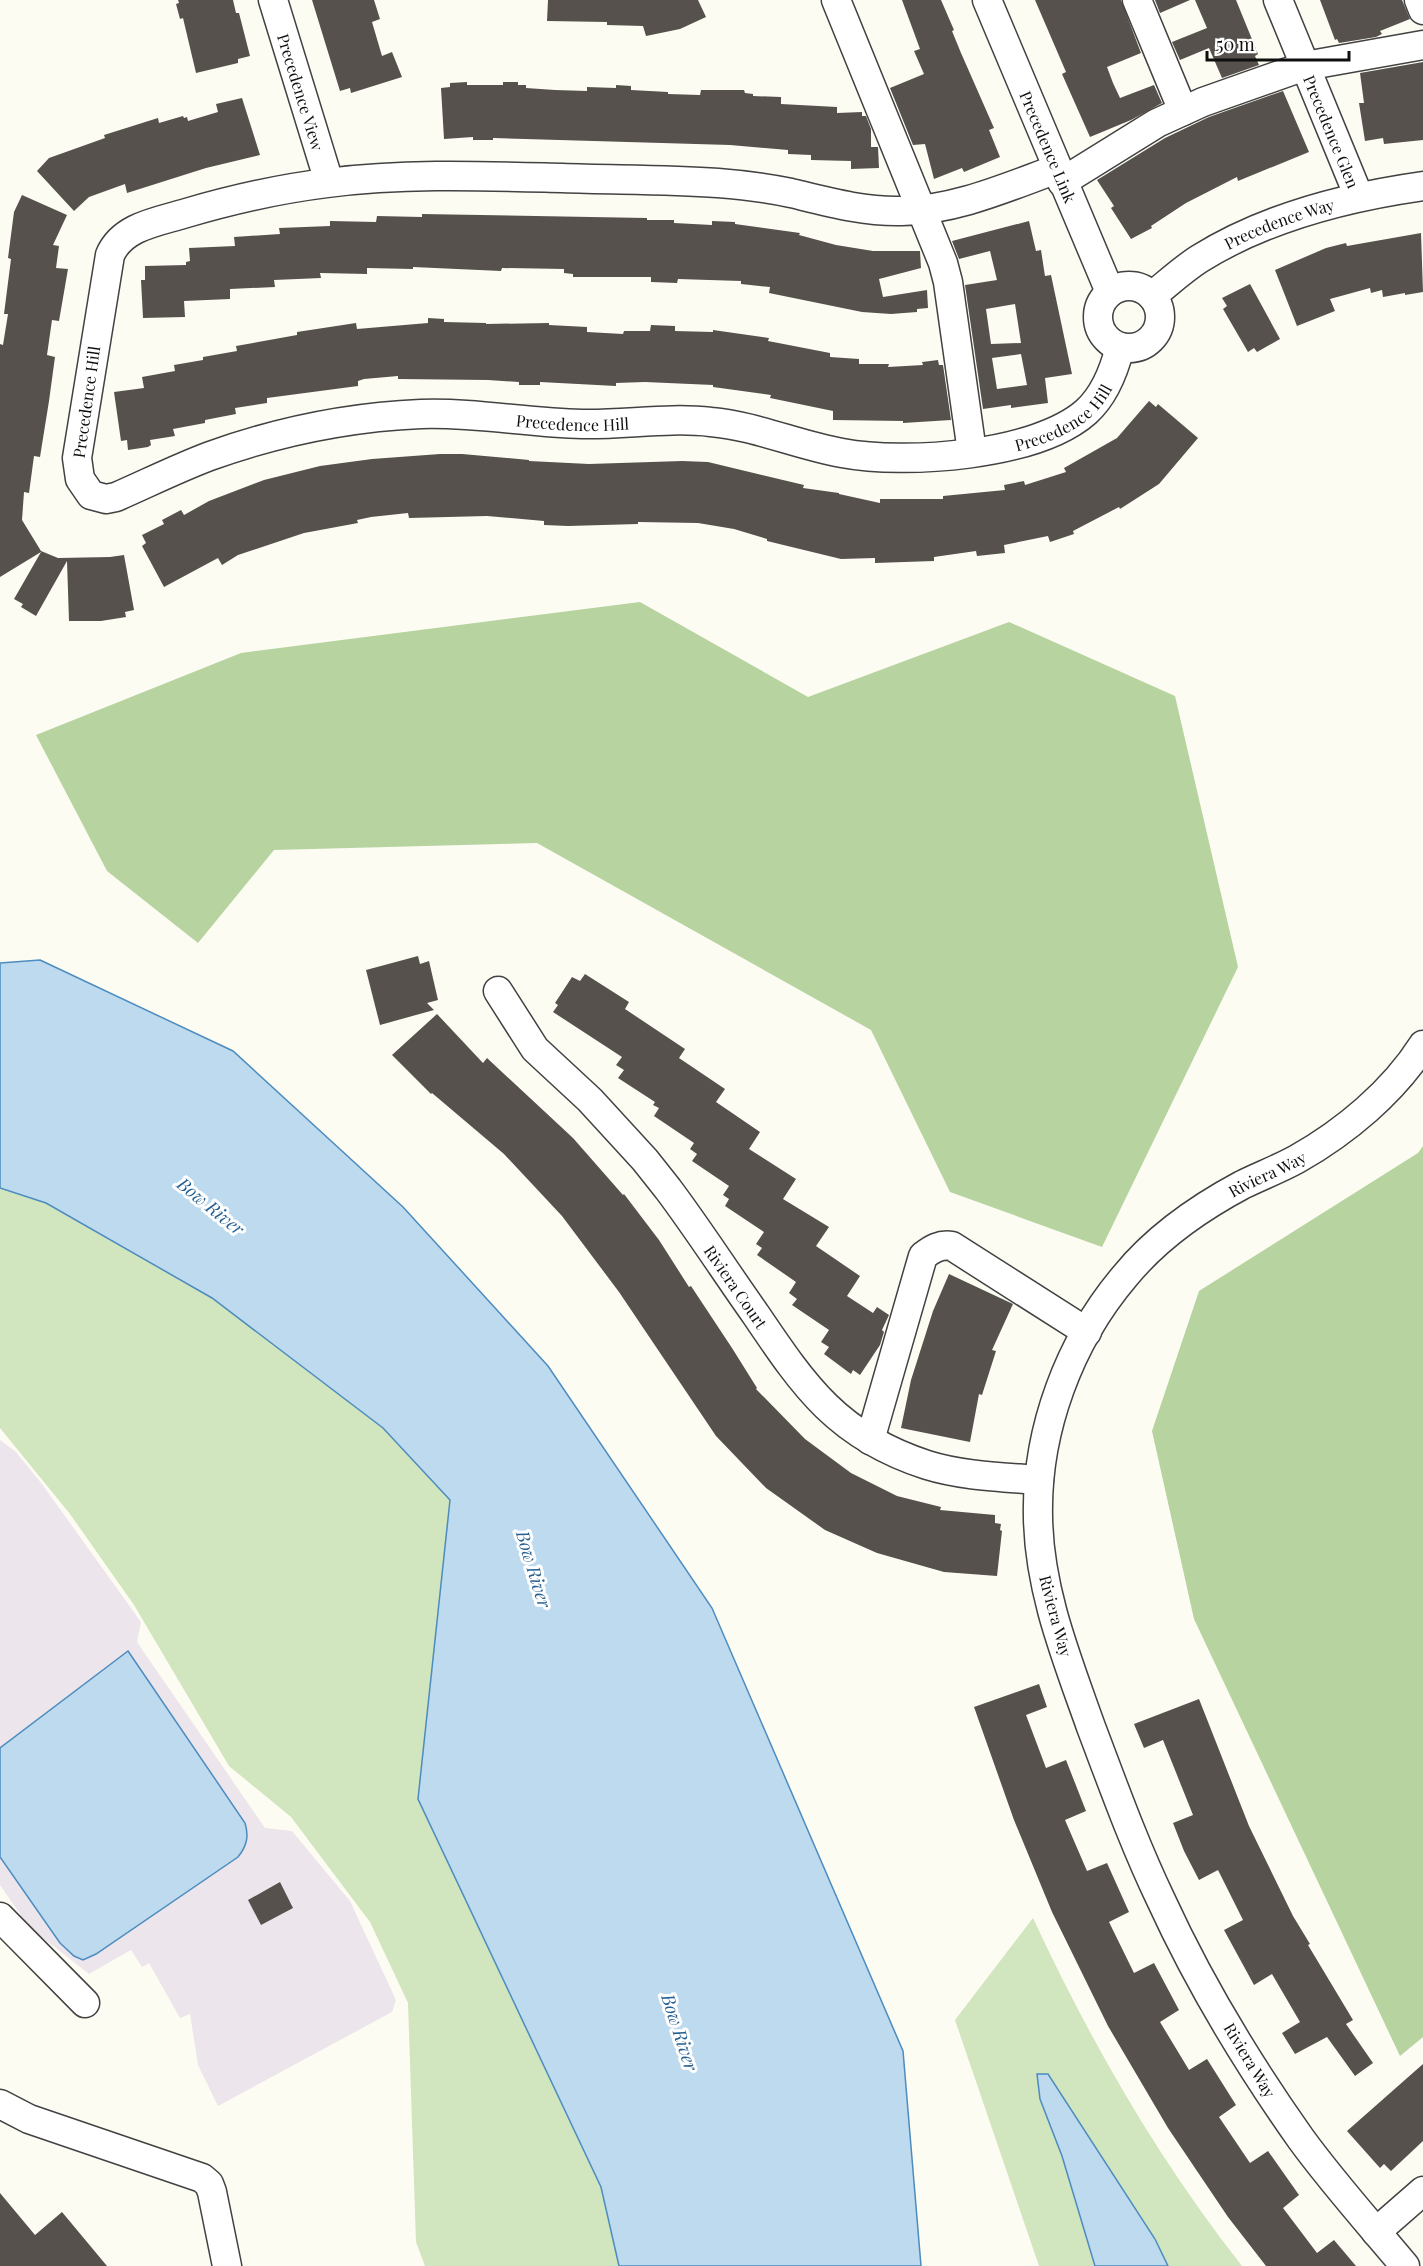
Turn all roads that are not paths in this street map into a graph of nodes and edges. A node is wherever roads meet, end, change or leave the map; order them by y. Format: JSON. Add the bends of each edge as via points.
{"nodes":[{"id":1,"x":273,"y":0,"type":"edge"},
{"id":2,"x":836,"y":0,"type":"edge"},
{"id":3,"x":987,"y":0,"type":"edge"},
{"id":4,"x":1137,"y":0,"type":"edge"},
{"id":5,"x":1278,"y":0,"type":"edge"},
{"id":6,"x":1419,"y":0,"type":"edge"},
{"id":7,"x":1423,"y":10,"type":"edge"},
{"id":8,"x":1423,"y":45,"type":"edge"},
{"id":9,"x":1305,"y":66,"type":"junction"},
{"id":10,"x":1183,"y":111,"type":"junction"},
{"id":11,"x":1060,"y":176,"type":"junction"},
{"id":12,"x":329,"y":182,"type":"junction"},
{"id":13,"x":1423,"y":186,"type":"edge"},
{"id":14,"x":1359,"y":197,"type":"junction"},
{"id":15,"x":922,"y":210,"type":"junction"},
{"id":16,"x":1110,"y":292,"type":"junction"},
{"id":17,"x":1152,"y":296,"type":"junction"},
{"id":18,"x":1120,"y":347,"type":"junction"},
{"id":19,"x":972,"y":452,"type":"junction"},
{"id":20,"x":498,"y":992,"type":"dead end"},
{"id":21,"x":1423,"y":1045,"type":"edge"},
{"id":22,"x":1087,"y":1332,"type":"junction"},
{"id":23,"x":870,"y":1440,"type":"junction"},
{"id":24,"x":1039,"y":1480,"type":"junction"},
{"id":25,"x":0,"y":1917,"type":"edge"},
{"id":26,"x":85,"y":2003,"type":"dead end"},
{"id":27,"x":0,"y":2104,"type":"edge"},
{"id":28,"x":1423,"y":2191,"type":"edge"},
{"id":29,"x":1376,"y":2232,"type":"junction"},
{"id":30,"x":227,"y":2266,"type":"edge"},
{"id":31,"x":1405,"y":2266,"type":"edge"}],
"edges":[{"from":1,"to":12,"type":"street","name":"Precedence View"},
{"from":2,"to":15,"type":"street"},
{"from":3,"to":11,"type":"street","name":"Precedence Link"},
{"from":4,"to":10,"type":"street"},
{"from":5,"to":9,"type":"street","name":"Precedence Glen"},
{"from":6,"to":7,"type":"street"},
{"from":8,"to":9,"type":"street","name":"Precedence Hill"},
{"from":9,"to":10,"type":"street","name":"Precedence Hill"},
{"from":9,"to":14,"type":"street","name":"Precedence Glen"},
{"from":10,"to":11,"type":"street","name":"Precedence Hill"},
{"from":11,"to":15,"type":"street","name":"Precedence Hill"},
{"from":11,"to":16,"type":"street","name":"Precedence Link"},
{"from":12,"to":15,"type":"street","name":"Precedence Hill","via":[[456,176],[682,181],[748,186],[876,211]]},
{"from":12,"to":19,"type":"street","name":"Precedence Hill","via":[[192,211],[129,232],[114,244],[106,267],[77,458],[80,479],[91,495],[116,497],[212,456],[284,434],[329,424],[421,414],[487,415],[583,424],[695,420],[754,429],[862,456],[910,458]]},
{"from":13,"to":14,"type":"street","name":"Precedence Way"},
{"from":14,"to":17,"type":"street","name":"Precedence Way","via":[[1313,208],[1232,241],[1197,260]]},
{"from":15,"to":19,"type":"street","via":[[948,282]]},
{"from":16,"to":17,"type":"street","via":[[1128,286]]},
{"from":16,"to":18,"type":"street","via":[[1099,308],[1100,327],[1111,343]]},
{"from":17,"to":18,"type":"street","via":[[1160,315],[1155,334],[1140,346]]},
{"from":18,"to":19,"type":"street","name":"Precedence Hill","via":[[1105,389],[1078,419],[1028,441]]},
{"from":20,"to":23,"type":"street","name":"Riviera Court","via":[[535,1049],[590,1100],[668,1189],[797,1375],[823,1405]]},
{"from":21,"to":22,"type":"street","name":"Riviera Way","via":[[1388,1088],[1327,1140],[1203,1208],[1149,1250],[1122,1279]]},
{"from":22,"to":23,"type":"street","via":[[952,1246],[932,1249],[923,1256]]},
{"from":22,"to":24,"type":"street","name":"Riviera Way","via":[[1058,1393]]},
{"from":23,"to":24,"type":"street","name":"Riviera Court","via":[[896,1454],[940,1468]]},
{"from":24,"to":29,"type":"street","name":"Riviera Way","via":[[1038,1530],[1049,1602],[1120,1806],[1161,1900],[1214,2001],[1275,2101]]},
{"from":25,"to":26,"type":"street"},
{"from":27,"to":30,"type":"street","via":[[29,2119],[202,2178],[212,2192]]},
{"from":28,"to":29,"type":"street"},
{"from":29,"to":31,"type":"street","name":"Riviera Way"}]}
